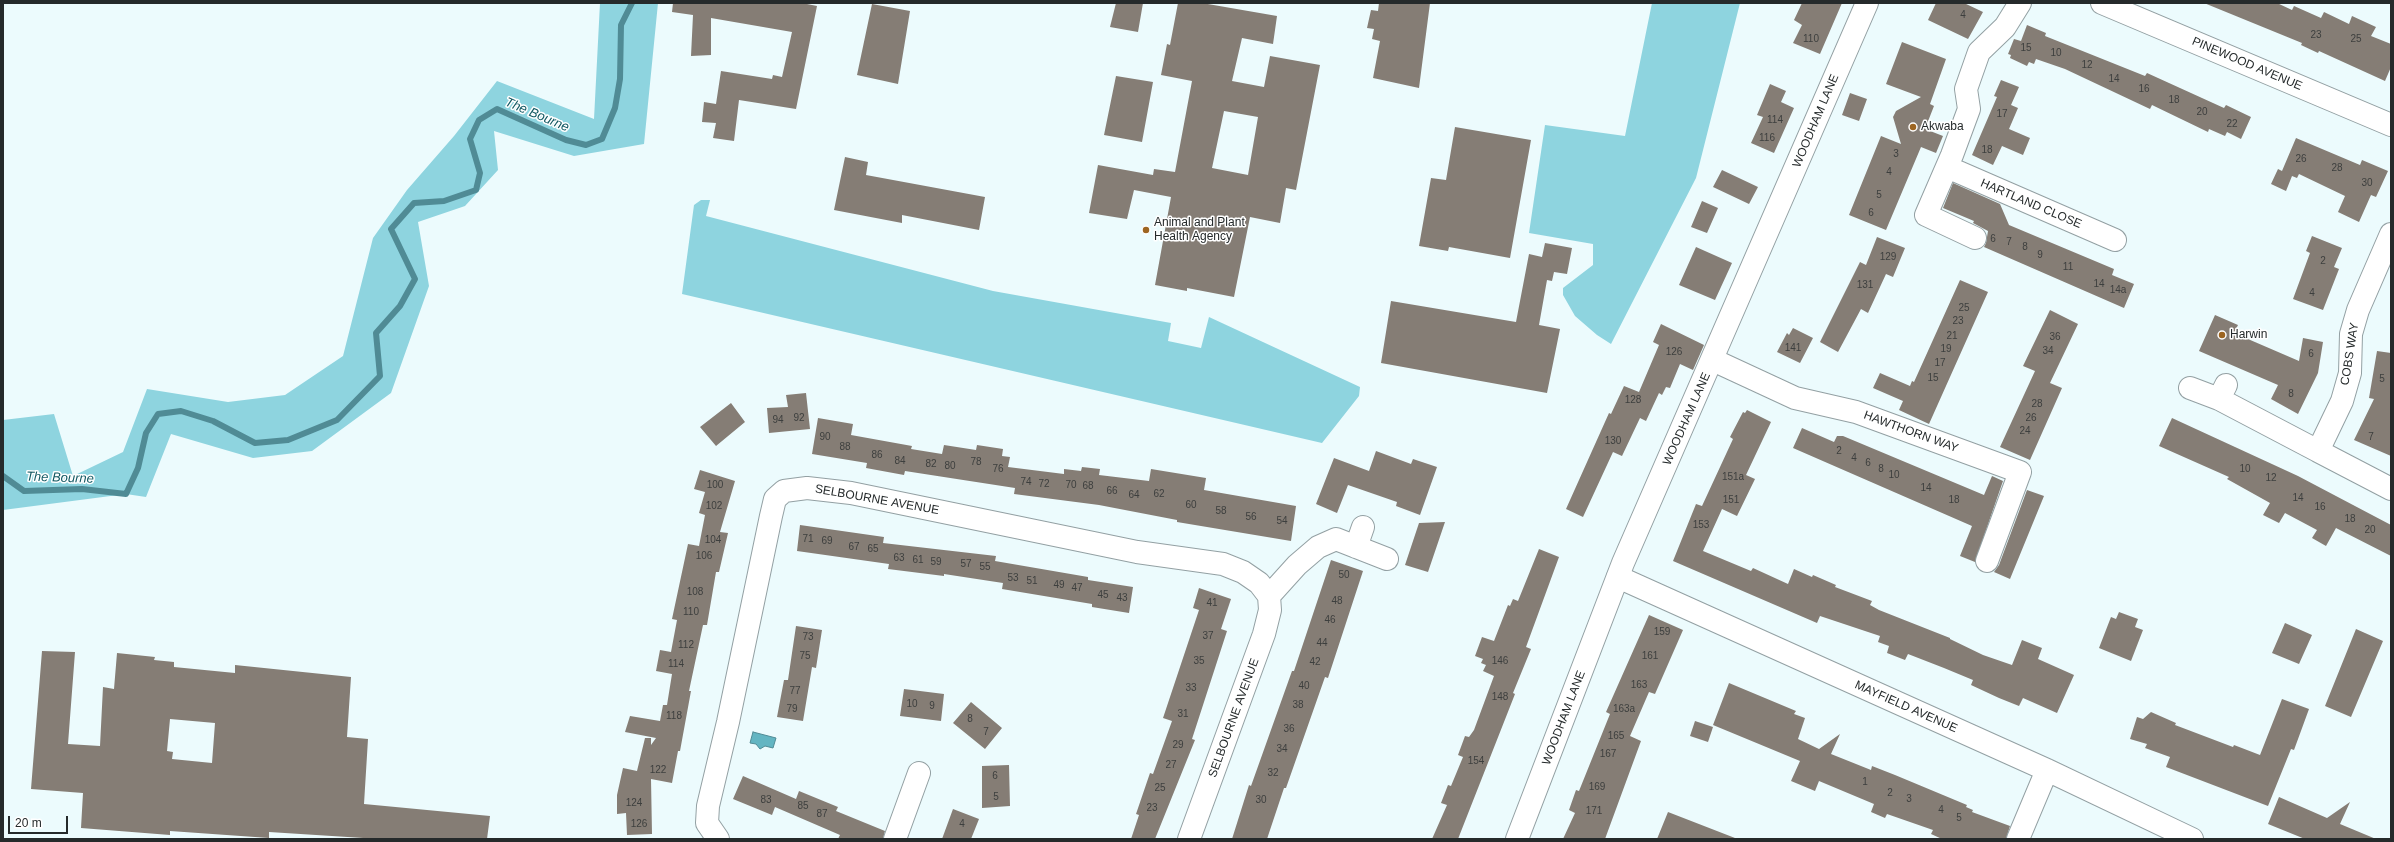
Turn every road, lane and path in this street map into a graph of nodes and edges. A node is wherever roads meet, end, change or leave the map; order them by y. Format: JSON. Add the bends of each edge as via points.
{"nodes":[{"id":1,"x":1867,"y":3,"type":"edge"},
{"id":2,"x":2020,"y":3,"type":"edge"},
{"id":3,"x":2102,"y":3,"type":"edge"},
{"id":4,"x":2391,"y":125,"type":"edge"},
{"id":5,"x":1947,"y":167,"type":"junction"},
{"id":6,"x":2391,"y":234,"type":"edge"},
{"id":7,"x":1974,"y":238,"type":"dead end"},
{"id":8,"x":2115,"y":240,"type":"dead end"},
{"id":9,"x":1713,"y":360,"type":"junction"},
{"id":10,"x":2190,"y":388,"type":"dead end"},
{"id":11,"x":2318,"y":451,"type":"junction"},
{"id":12,"x":2391,"y":490,"type":"edge"},
{"id":13,"x":1363,"y":527,"type":"dead end"},
{"id":14,"x":1356,"y":547,"type":"junction"},
{"id":15,"x":1387,"y":559,"type":"dead end"},
{"id":16,"x":1987,"y":561,"type":"dead end"},
{"id":17,"x":1618,"y":577,"type":"junction"},
{"id":18,"x":1269,"y":596,"type":"junction"},
{"id":19,"x":2047,"y":770,"type":"junction"},
{"id":20,"x":920,"y":773,"type":"dead end"},
{"id":21,"x":718,"y":839,"type":"edge"},
{"id":22,"x":895,"y":839,"type":"edge"},
{"id":23,"x":1189,"y":839,"type":"edge"},
{"id":24,"x":1517,"y":839,"type":"edge"},
{"id":25,"x":2018,"y":839,"type":"edge"},
{"id":26,"x":2192,"y":839,"type":"edge"}],
"edges":[{"from":1,"to":9,"type":"street","name":"WOODHAM LANE"},
{"from":2,"to":5,"type":"street","via":[[2006,27],[1979,52],[1966,89],[1969,109]]},
{"from":3,"to":4,"type":"street","name":"PINEWOOD AVENUE"},
{"from":5,"to":7,"type":"street","via":[[1926,215]]},
{"from":5,"to":8,"type":"street","name":"HARTLAND CLOSE"},
{"from":6,"to":11,"type":"street","name":"COBS WAY","via":[[2358,310],[2351,334],[2350,373],[2342,401]]},
{"from":9,"to":16,"type":"street","name":"HAWTHORN WAY","via":[[1795,398],[1856,412],[2020,472]]},
{"from":9,"to":17,"type":"street","name":"WOODHAM LANE"},
{"from":10,"to":11,"type":"street","via":[[2223,392]]},
{"from":11,"to":12,"type":"street"},
{"from":13,"to":14,"type":"street"},
{"from":14,"to":15,"type":"street"},
{"from":14,"to":18,"type":"street","via":[[1336,540],[1318,547],[1297,565]]},
{"from":17,"to":19,"type":"street","name":"MAYFIELD AVENUE"},
{"from":17,"to":24,"type":"street","name":"WOODHAM LANE"},
{"from":18,"to":21,"type":"street","name":"SELBOURNE AVENUE","via":[[1259,583],[1243,572],[1223,564],[1137,552],[851,493],[807,488],[784,491],[775,499],[722,752],[708,806],[707,823]]},
{"from":18,"to":23,"type":"street","name":"SELBOURNE AVENUE","via":[[1270,610],[1264,634]]},
{"from":19,"to":25,"type":"street"},
{"from":19,"to":26,"type":"street","name":"MAYFIELD AVENUE"},
{"from":20,"to":22,"type":"street"}]}
